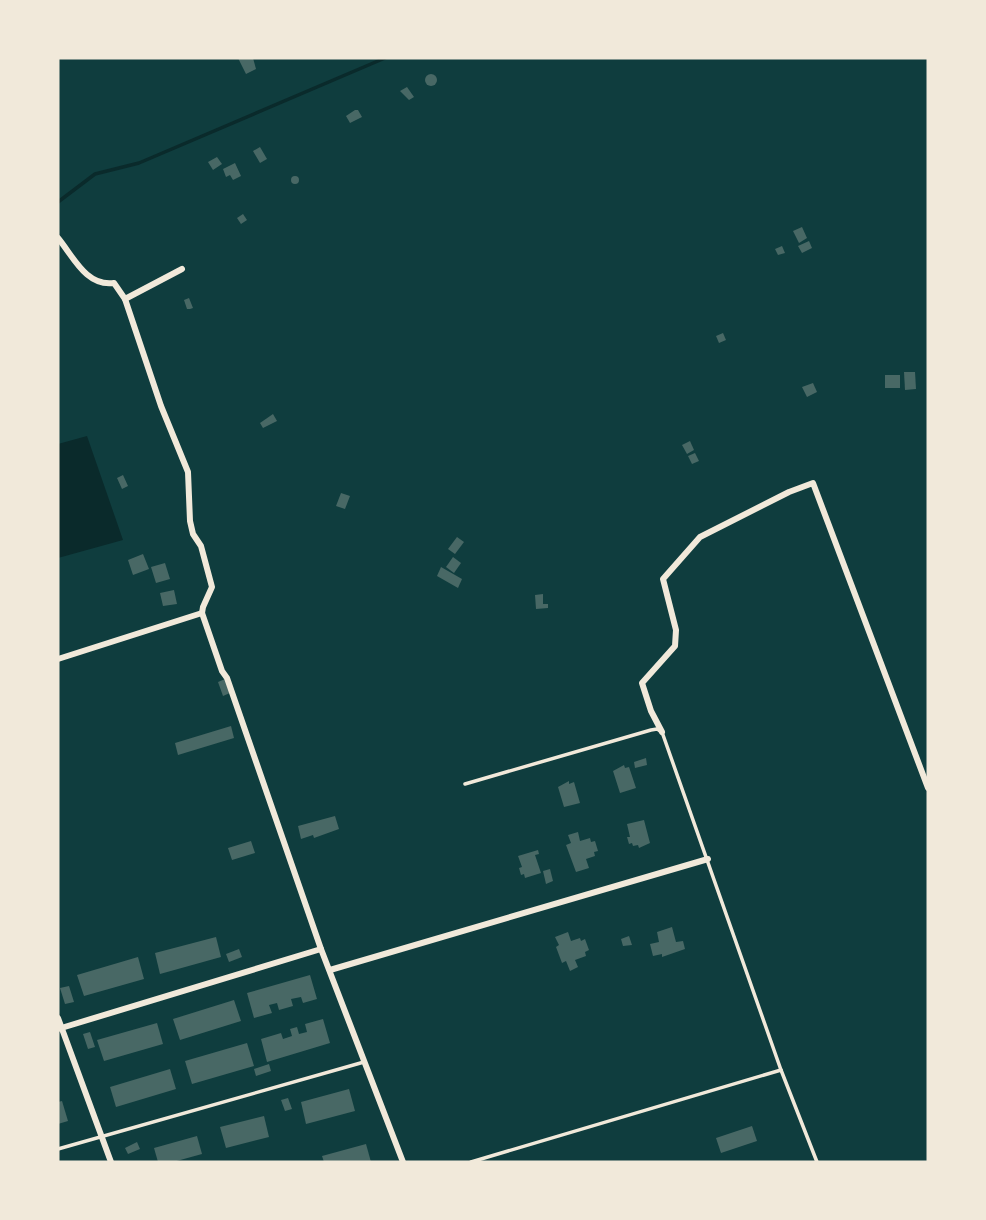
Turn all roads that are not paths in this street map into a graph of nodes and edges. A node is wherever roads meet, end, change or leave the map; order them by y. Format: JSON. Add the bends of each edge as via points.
{"nodes":[{"id":1,"x":58,"y":238,"type":"edge"},
{"id":2,"x":182,"y":269,"type":"dead end"},
{"id":3,"x":125,"y":299,"type":"junction"},
{"id":4,"x":202,"y":613,"type":"junction"},
{"id":5,"x":58,"y":659,"type":"edge"},
{"id":6,"x":662,"y":732,"type":"junction"},
{"id":7,"x":465,"y":783,"type":"dead end"},
{"id":8,"x":928,"y":788,"type":"edge"},
{"id":9,"x":708,"y":859,"type":"junction"},
{"id":10,"x":321,"y":948,"type":"junction"},
{"id":11,"x":330,"y":970,"type":"junction"},
{"id":12,"x":58,"y":1018,"type":"edge"},
{"id":13,"x":59,"y":1029,"type":"edge"},
{"id":14,"x":364,"y":1062,"type":"junction"},
{"id":15,"x":781,"y":1069,"type":"junction"},
{"id":16,"x":102,"y":1136,"type":"junction"},
{"id":17,"x":58,"y":1149,"type":"edge"},
{"id":18,"x":111,"y":1162,"type":"edge"},
{"id":19,"x":403,"y":1162,"type":"edge"},
{"id":20,"x":471,"y":1162,"type":"edge"},
{"id":21,"x":817,"y":1162,"type":"edge"}],
"edges":[{"from":1,"to":3,"type":"street","via":[[90,277],[114,283]]},
{"from":2,"to":3,"type":"street"},
{"from":3,"to":4,"type":"street","via":[[188,472],[190,521],[212,587]]},
{"from":4,"to":5,"type":"street"},
{"from":4,"to":10,"type":"street"},
{"from":6,"to":7,"type":"lane","via":[[650,730]]},
{"from":6,"to":8,"type":"street","via":[[642,683],[675,646],[676,630],[663,579],[701,537],[813,483]]},
{"from":6,"to":9,"type":"lane"},
{"from":9,"to":11,"type":"street"},
{"from":9,"to":15,"type":"lane"},
{"from":10,"to":11,"type":"street"},
{"from":10,"to":13,"type":"street"},
{"from":11,"to":14,"type":"street"},
{"from":12,"to":13,"type":"street"},
{"from":13,"to":16,"type":"street"},
{"from":14,"to":16,"type":"lane"},
{"from":14,"to":19,"type":"street"},
{"from":15,"to":20,"type":"lane"},
{"from":15,"to":21,"type":"lane"},
{"from":16,"to":17,"type":"lane"},
{"from":16,"to":18,"type":"street"}]}
